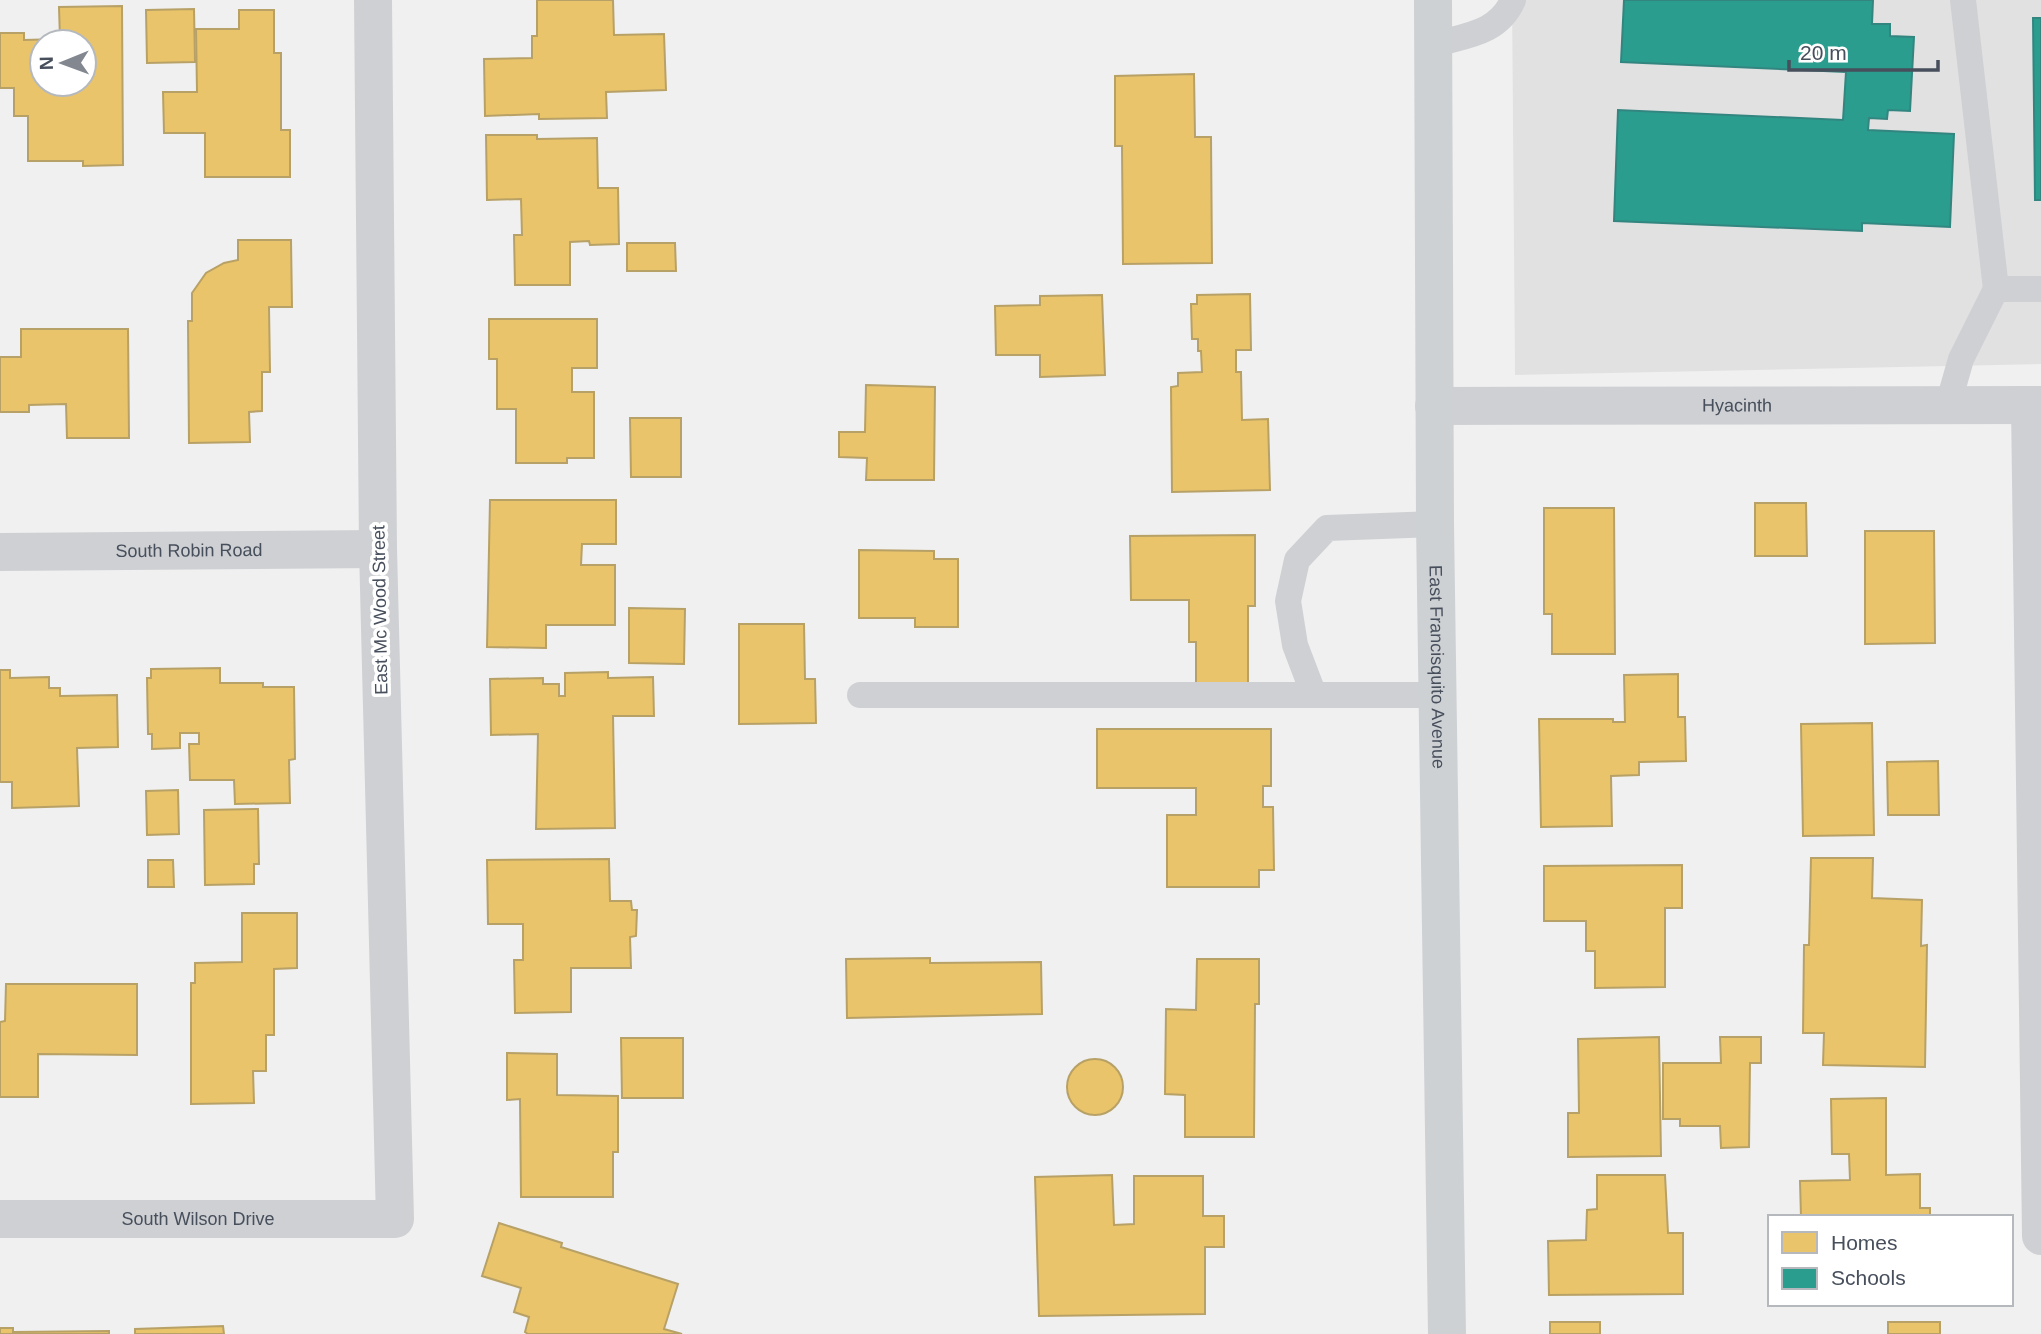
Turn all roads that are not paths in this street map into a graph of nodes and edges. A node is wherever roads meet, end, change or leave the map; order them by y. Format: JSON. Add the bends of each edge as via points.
{"nodes":[{"id":1,"x":373,"y":0,"type":"edge"},
{"id":2,"x":1433,"y":0,"type":"edge"},
{"id":3,"x":1513,"y":0,"type":"edge"},
{"id":4,"x":1963,"y":0,"type":"edge"},
{"id":5,"x":1433,"y":45,"type":"junction"},
{"id":6,"x":1996,"y":289,"type":"junction"},
{"id":7,"x":2041,"y":289,"type":"edge"},
{"id":8,"x":1948,"y":405,"type":"junction"},
{"id":9,"x":2036,"y":405,"type":"edge"},
{"id":10,"x":1434,"y":406,"type":"junction"},
{"id":11,"x":1435,"y":524,"type":"junction"},
{"id":12,"x":378,"y":549,"type":"junction"},
{"id":13,"x":0,"y":552,"type":"edge"},
{"id":14,"x":860,"y":695,"type":"dead end"},
{"id":15,"x":1314,"y":695,"type":"junction"},
{"id":16,"x":1438,"y":695,"type":"junction"},
{"id":17,"x":0,"y":1219,"type":"edge"},
{"id":18,"x":395,"y":1219,"type":"joint"},
{"id":19,"x":2041,"y":1236,"type":"edge"},
{"id":20,"x":1447,"y":1334,"type":"edge"}],
"edges":[{"from":1,"to":12,"type":"street","name":"East Mc Wood Street"},
{"from":2,"to":5,"type":"street","name":"East Francisquito Avenue"},
{"from":3,"to":5,"type":"lane","via":[[1492,27]]},
{"from":4,"to":6,"type":"lane"},
{"from":5,"to":10,"type":"street","name":"East Francisquito Avenue"},
{"from":6,"to":7,"type":"lane"},
{"from":6,"to":8,"type":"lane","via":[[1961,359]]},
{"from":8,"to":9,"type":"street","name":"Hyacinth"},
{"from":8,"to":10,"type":"street","name":"Hyacinth"},
{"from":9,"to":19,"type":"street"},
{"from":10,"to":11,"type":"street","name":"East Francisquito Avenue"},
{"from":11,"to":15,"type":"lane","via":[[1327,528],[1297,560],[1288,601],[1295,645]]},
{"from":11,"to":16,"type":"street","name":"East Francisquito Avenue"},
{"from":12,"to":13,"type":"street","name":"South Robin Road"},
{"from":12,"to":18,"type":"street","name":"East Mc Wood Street"},
{"from":14,"to":15,"type":"lane"},
{"from":15,"to":16,"type":"lane"},
{"from":16,"to":20,"type":"street","name":"East Francisquito Avenue"},
{"from":17,"to":18,"type":"street","name":"South Wilson Drive"}]}
